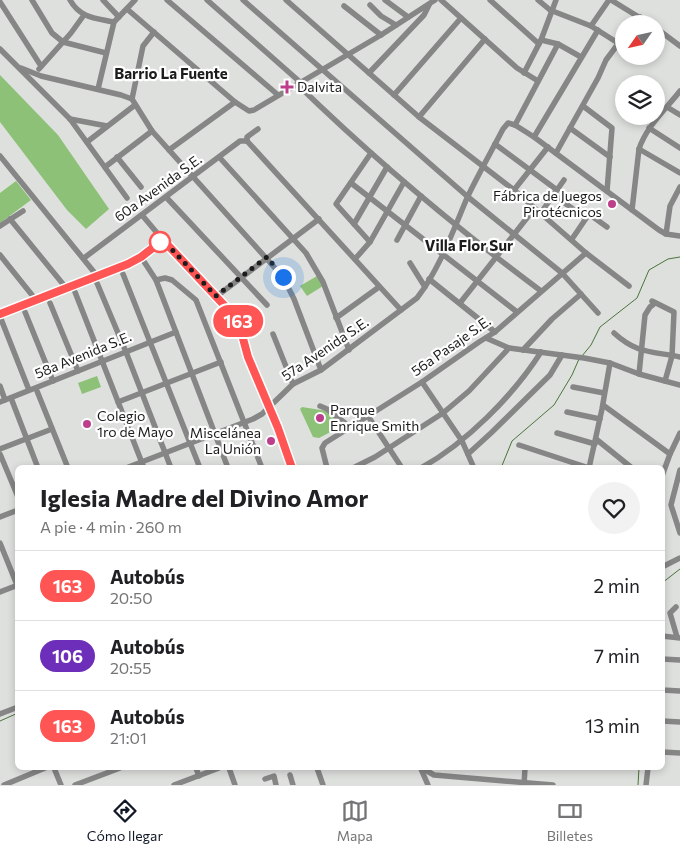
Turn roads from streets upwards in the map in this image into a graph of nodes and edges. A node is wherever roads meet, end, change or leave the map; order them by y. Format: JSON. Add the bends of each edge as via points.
{"nodes":[{"id":1,"x":32,"y":0,"type":"edge"},
{"id":2,"x":70,"y":0,"type":"edge"},
{"id":3,"x":103,"y":0,"type":"edge"},
{"id":4,"x":135,"y":0,"type":"edge"},
{"id":5,"x":167,"y":0,"type":"edge"},
{"id":6,"x":206,"y":0,"type":"edge"},
{"id":7,"x":244,"y":0,"type":"edge"},
{"id":8,"x":385,"y":0,"type":"edge"},
{"id":9,"x":441,"y":0,"type":"edge"},
{"id":10,"x":490,"y":0,"type":"edge"},
{"id":11,"x":538,"y":0,"type":"edge"},
{"id":12,"x":556,"y":0,"type":"edge"},
{"id":13,"x":610,"y":0,"type":"edge"},
{"id":14,"x":1,"y":1,"type":"edge"},
{"id":15,"x":289,"y":1,"type":"edge"},
{"id":16,"x":433,"y":2,"type":"edge"},
{"id":17,"x":370,"y":5,"type":"dead end"},
{"id":18,"x":344,"y":6,"type":"dead end"},
{"id":19,"x":127,"y":9,"type":"junction"},
{"id":20,"x":551,"y":11,"type":"junction"},
{"id":21,"x":84,"y":15,"type":"junction"},
{"id":22,"x":636,"y":15,"type":"edge"},
{"id":23,"x":119,"y":17,"type":"junction"},
{"id":24,"x":408,"y":17,"type":"junction"},
{"id":25,"x":461,"y":18,"type":"junction"},
{"id":26,"x":114,"y":22,"type":"junction"},
{"id":27,"x":396,"y":25,"type":"junction"},
{"id":28,"x":591,"y":26,"type":"junction"},
{"id":29,"x":598,"y":30,"type":"junction"},
{"id":30,"x":154,"y":32,"type":"junction"},
{"id":31,"x":665,"y":34,"type":"edge"},
{"id":32,"x":381,"y":35,"type":"junction"},
{"id":33,"x":486,"y":39,"type":"junction"},
{"id":34,"x":615,"y":41,"type":"edge"},
{"id":35,"x":62,"y":42,"type":"junction"},
{"id":36,"x":540,"y":42,"type":"junction"},
{"id":37,"x":558,"y":44,"type":"junction"},
{"id":38,"x":680,"y":45,"type":"edge"},
{"id":39,"x":615,"y":47,"type":"edge"},
{"id":40,"x":0,"y":49,"type":"edge"},
{"id":41,"x":106,"y":53,"type":"junction"},
{"id":42,"x":6,"y":54,"type":"junction"},
{"id":43,"x":348,"y":54,"type":"junction"},
{"id":44,"x":581,"y":57,"type":"junction"},
{"id":45,"x":0,"y":59,"type":"edge"},
{"id":46,"x":41,"y":66,"type":"junction"},
{"id":47,"x":18,"y":67,"type":"junction"},
{"id":48,"x":323,"y":69,"type":"junction"},
{"id":49,"x":369,"y":72,"type":"junction"},
{"id":50,"x":524,"y":73,"type":"junction"},
{"id":51,"x":36,"y":74,"type":"junction"},
{"id":52,"x":538,"y":81,"type":"junction"},
{"id":53,"x":299,"y":83,"type":"junction"},
{"id":54,"x":98,"y":89,"type":"junction"},
{"id":55,"x":680,"y":91,"type":"edge"},
{"id":56,"x":278,"y":95,"type":"junction"},
{"id":57,"x":394,"y":95,"type":"junction"},
{"id":58,"x":133,"y":102,"type":"junction"},
{"id":59,"x":234,"y":102,"type":"junction"},
{"id":60,"x":582,"y":106,"type":"junction"},
{"id":61,"x":667,"y":107,"type":"junction"},
{"id":62,"x":680,"y":115,"type":"edge"},
{"id":63,"x":419,"y":117,"type":"junction"},
{"id":64,"x":70,"y":119,"type":"junction"},
{"id":65,"x":515,"y":124,"type":"junction"},
{"id":66,"x":107,"y":126,"type":"junction"},
{"id":67,"x":570,"y":128,"type":"junction"},
{"id":68,"x":650,"y":128,"type":"junction"},
{"id":69,"x":258,"y":129,"type":"dead end"},
{"id":70,"x":152,"y":131,"type":"junction"},
{"id":71,"x":534,"y":137,"type":"junction"},
{"id":72,"x":247,"y":141,"type":"junction"},
{"id":73,"x":87,"y":142,"type":"junction"},
{"id":74,"x":495,"y":144,"type":"junction"},
{"id":75,"x":548,"y":147,"type":"junction"},
{"id":76,"x":680,"y":148,"type":"edge"},
{"id":77,"x":639,"y":149,"type":"junction"},
{"id":78,"x":169,"y":150,"type":"junction"},
{"id":79,"x":371,"y":153,"type":"junction"},
{"id":80,"x":556,"y":153,"type":"junction"},
{"id":81,"x":0,"y":156,"type":"edge"},
{"id":82,"x":117,"y":157,"type":"junction"},
{"id":83,"x":610,"y":157,"type":"junction"},
{"id":84,"x":220,"y":158,"type":"junction"},
{"id":85,"x":105,"y":167,"type":"junction"},
{"id":86,"x":387,"y":167,"type":"junction"},
{"id":87,"x":483,"y":167,"type":"junction"},
{"id":88,"x":530,"y":169,"type":"junction"},
{"id":89,"x":680,"y":172,"type":"edge"},
{"id":90,"x":193,"y":178,"type":"junction"},
{"id":91,"x":564,"y":180,"type":"dead end"},
{"id":92,"x":404,"y":182,"type":"junction"},
{"id":93,"x":351,"y":183,"type":"junction"},
{"id":94,"x":141,"y":187,"type":"dead end"},
{"id":95,"x":680,"y":187,"type":"edge"},
{"id":96,"x":514,"y":190,"type":"junction"},
{"id":97,"x":607,"y":191,"type":"junction"},
{"id":98,"x":555,"y":193,"type":"junction"},
{"id":99,"x":421,"y":196,"type":"junction"},
{"id":100,"x":370,"y":197,"type":"junction"},
{"id":101,"x":468,"y":197,"type":"junction"},
{"id":102,"x":127,"y":198,"type":"dead end"},
{"id":103,"x":166,"y":198,"type":"junction"},
{"id":104,"x":534,"y":209,"type":"junction"},
{"id":105,"x":632,"y":210,"type":"junction"},
{"id":106,"x":23,"y":211,"type":"dead end"},
{"id":107,"x":388,"y":211,"type":"junction"},
{"id":108,"x":540,"y":214,"type":"junction"},
{"id":109,"x":142,"y":215,"type":"junction"},
{"id":110,"x":585,"y":218,"type":"junction"},
{"id":111,"x":10,"y":219,"type":"junction"},
{"id":112,"x":319,"y":219,"type":"junction"},
{"id":113,"x":354,"y":224,"type":"junction"},
{"id":114,"x":406,"y":225,"type":"junction"},
{"id":115,"x":0,"y":226,"type":"edge"},
{"id":116,"x":456,"y":226,"type":"junction"},
{"id":117,"x":607,"y":226,"type":"dead end"},
{"id":118,"x":666,"y":234,"type":"junction"},
{"id":119,"x":514,"y":235,"type":"junction"},
{"id":120,"x":680,"y":236,"type":"edge"},
{"id":121,"x":294,"y":238,"type":"junction"},
{"id":122,"x":572,"y":239,"type":"junction"},
{"id":123,"x":163,"y":240,"type":"junction"},
{"id":124,"x":397,"y":240,"type":"dead end"},
{"id":125,"x":370,"y":242,"type":"junction"},
{"id":126,"x":442,"y":253,"type":"junction"},
{"id":127,"x":586,"y":253,"type":"junction"},
{"id":128,"x":0,"y":255,"type":"edge"},
{"id":129,"x":141,"y":257,"type":"junction"},
{"id":130,"x":267,"y":257,"type":"junction"},
{"id":131,"x":84,"y":258,"type":"junction"},
{"id":132,"x":496,"y":258,"type":"junction"},
{"id":133,"x":355,"y":260,"type":"junction"},
{"id":134,"x":410,"y":263,"type":"dead end"},
{"id":135,"x":562,"y":272,"type":"junction"},
{"id":136,"x":123,"y":274,"type":"dead end"},
{"id":137,"x":240,"y":278,"type":"junction"},
{"id":138,"x":429,"y":279,"type":"junction"},
{"id":139,"x":98,"y":280,"type":"junction"},
{"id":140,"x":156,"y":280,"type":"junction"},
{"id":141,"x":477,"y":281,"type":"junction"},
{"id":142,"x":629,"y":286,"type":"dead end"},
{"id":143,"x":379,"y":287,"type":"junction"},
{"id":144,"x":425,"y":287,"type":"junction"},
{"id":145,"x":67,"y":289,"type":"junction"},
{"id":146,"x":541,"y":291,"type":"junction"},
{"id":147,"x":75,"y":292,"type":"dead end"},
{"id":148,"x":581,"y":294,"type":"junction"},
{"id":149,"x":216,"y":296,"type":"junction"},
{"id":150,"x":36,"y":300,"type":"junction"},
{"id":151,"x":50,"y":303,"type":"dead end"},
{"id":152,"x":460,"y":303,"type":"junction"},
{"id":153,"x":267,"y":305,"type":"dead end"},
{"id":154,"x":401,"y":310,"type":"junction"},
{"id":155,"x":25,"y":312,"type":"dead end"},
{"id":156,"x":517,"y":312,"type":"junction"},
{"id":157,"x":1,"y":313,"type":"edge"},
{"id":158,"x":598,"y":314,"type":"dead end"},
{"id":159,"x":336,"y":318,"type":"junction"},
{"id":160,"x":176,"y":332,"type":"junction"},
{"id":161,"x":495,"y":332,"type":"junction"},
{"id":162,"x":614,"y":333,"type":"dead end"},
{"id":163,"x":273,"y":334,"type":"dead end"},
{"id":164,"x":486,"y":338,"type":"junction"},
{"id":165,"x":151,"y":342,"type":"junction"},
{"id":166,"x":510,"y":348,"type":"junction"},
{"id":167,"x":349,"y":350,"type":"junction"},
{"id":168,"x":523,"y":350,"type":"junction"},
{"id":169,"x":641,"y":351,"type":"junction"},
{"id":170,"x":126,"y":352,"type":"junction"},
{"id":171,"x":541,"y":352,"type":"junction"},
{"id":172,"x":562,"y":355,"type":"junction"},
{"id":173,"x":672,"y":356,"type":"junction"},
{"id":174,"x":680,"y":357,"type":"edge"},
{"id":175,"x":102,"y":362,"type":"junction"},
{"id":176,"x":221,"y":362,"type":"junction"},
{"id":177,"x":610,"y":362,"type":"junction"},
{"id":178,"x":321,"y":370,"type":"junction"},
{"id":179,"x":78,"y":371,"type":"junction"},
{"id":180,"x":193,"y":374,"type":"junction"},
{"id":181,"x":639,"y":374,"type":"junction"},
{"id":182,"x":53,"y":381,"type":"junction"},
{"id":183,"x":422,"y":382,"type":"junction"},
{"id":184,"x":665,"y":382,"type":"junction"},
{"id":185,"x":166,"y":383,"type":"junction"},
{"id":186,"x":293,"y":384,"type":"junction"},
{"id":187,"x":680,"y":385,"type":"edge"},
{"id":188,"x":0,"y":386,"type":"edge"},
{"id":189,"x":573,"y":388,"type":"dead end"},
{"id":190,"x":29,"y":390,"type":"junction"},
{"id":191,"x":37,"y":391,"type":"dead end"},
{"id":192,"x":142,"y":392,"type":"junction"},
{"id":193,"x":604,"y":393,"type":"junction"},
{"id":194,"x":5,"y":400,"type":"edge"},
{"id":195,"x":118,"y":402,"type":"junction"},
{"id":196,"x":602,"y":405,"type":"junction"},
{"id":197,"x":320,"y":406,"type":"dead end"},
{"id":198,"x":269,"y":407,"type":"junction"},
{"id":199,"x":567,"y":412,"type":"dead end"},
{"id":200,"x":443,"y":413,"type":"junction"},
{"id":201,"x":368,"y":416,"type":"junction"},
{"id":202,"x":600,"y":419,"type":"junction"},
{"id":203,"x":244,"y":423,"type":"junction"},
{"id":204,"x":350,"y":427,"type":"junction"},
{"id":205,"x":52,"y":429,"type":"junction"},
{"id":206,"x":557,"y":433,"type":"dead end"},
{"id":207,"x":216,"y":434,"type":"junction"},
{"id":208,"x":679,"y":437,"type":"edge"},
{"id":209,"x":27,"y":439,"type":"junction"},
{"id":210,"x":462,"y":441,"type":"junction"},
{"id":211,"x":595,"y":442,"type":"junction"},
{"id":212,"x":190,"y":444,"type":"junction"},
{"id":213,"x":519,"y":445,"type":"dead end"},
{"id":214,"x":389,"y":448,"type":"junction"},
{"id":215,"x":0,"y":450,"type":"edge"},
{"id":216,"x":166,"y":453,"type":"junction"},
{"id":217,"x":0,"y":454,"type":"edge"},
{"id":218,"x":468,"y":454,"type":"junction"},
{"id":219,"x":670,"y":454,"type":"junction"},
{"id":220,"x":435,"y":460,"type":"junction"},
{"id":221,"x":37,"y":465,"type":"edge"},
{"id":222,"x":67,"y":465,"type":"edge"},
{"id":223,"x":143,"y":465,"type":"edge"},
{"id":224,"x":170,"y":465,"type":"edge"},
{"id":225,"x":199,"y":465,"type":"edge"},
{"id":226,"x":227,"y":465,"type":"edge"},
{"id":227,"x":261,"y":465,"type":"edge"},
{"id":228,"x":291,"y":465,"type":"edge"},
{"id":229,"x":326,"y":465,"type":"edge"},
{"id":230,"x":359,"y":465,"type":"edge"},
{"id":231,"x":400,"y":465,"type":"edge"},
{"id":232,"x":426,"y":465,"type":"edge"},
{"id":233,"x":437,"y":465,"type":"edge"},
{"id":234,"x":473,"y":465,"type":"edge"},
{"id":235,"x":580,"y":465,"type":"edge"},
{"id":236,"x":590,"y":465,"type":"edge"},
{"id":237,"x":628,"y":465,"type":"edge"},
{"id":238,"x":665,"y":468,"type":"edge"},
{"id":239,"x":680,"y":470,"type":"edge"},
{"id":240,"x":15,"y":490,"type":"edge"},
{"id":241,"x":15,"y":511,"type":"edge"},
{"id":242,"x":0,"y":517,"type":"edge"},
{"id":243,"x":680,"y":533,"type":"edge"},
{"id":244,"x":0,"y":543,"type":"edge"},
{"id":245,"x":680,"y":558,"type":"edge"},
{"id":246,"x":665,"y":566,"type":"edge"},
{"id":247,"x":15,"y":580,"type":"edge"},
{"id":248,"x":15,"y":586,"type":"edge"},
{"id":249,"x":0,"y":592,"type":"edge"},
{"id":250,"x":676,"y":607,"type":"dead end"},
{"id":251,"x":665,"y":636,"type":"edge"},
{"id":252,"x":679,"y":638,"type":"edge"},
{"id":253,"x":665,"y":659,"type":"edge"},
{"id":254,"x":680,"y":660,"type":"edge"},
{"id":255,"x":665,"y":690,"type":"edge"},
{"id":256,"x":680,"y":691,"type":"edge"},
{"id":257,"x":15,"y":708,"type":"edge"},
{"id":258,"x":0,"y":714,"type":"edge"},
{"id":259,"x":665,"y":721,"type":"edge"},
{"id":260,"x":680,"y":722,"type":"edge"},
{"id":261,"x":665,"y":752,"type":"edge"},
{"id":262,"x":680,"y":753,"type":"edge"},
{"id":263,"x":40,"y":770,"type":"edge"},
{"id":264,"x":55,"y":770,"type":"edge"},
{"id":265,"x":115,"y":770,"type":"edge"},
{"id":266,"x":197,"y":770,"type":"edge"},
{"id":267,"x":214,"y":770,"type":"edge"},
{"id":268,"x":229,"y":770,"type":"edge"},
{"id":269,"x":318,"y":770,"type":"edge"},
{"id":270,"x":422,"y":770,"type":"edge"},
{"id":271,"x":425,"y":770,"type":"edge"},
{"id":272,"x":525,"y":770,"type":"edge"},
{"id":273,"x":648,"y":770,"type":"edge"},
{"id":274,"x":290,"y":775,"type":"dead end"},
{"id":275,"x":434,"y":775,"type":"junction"},
{"id":276,"x":199,"y":776,"type":"junction"},
{"id":277,"x":266,"y":779,"type":"dead end"},
{"id":278,"x":525,"y":784,"type":"edge"},
{"id":279,"x":4,"y":785,"type":"edge"},
{"id":280,"x":61,"y":785,"type":"edge"},
{"id":281,"x":75,"y":785,"type":"edge"},
{"id":282,"x":174,"y":785,"type":"edge"},
{"id":283,"x":235,"y":785,"type":"edge"},
{"id":284,"x":276,"y":785,"type":"edge"},
{"id":285,"x":293,"y":785,"type":"edge"},
{"id":286,"x":323,"y":785,"type":"edge"},
{"id":287,"x":428,"y":785,"type":"edge"},
{"id":288,"x":552,"y":785,"type":"edge"},
{"id":289,"x":646,"y":785,"type":"edge"}],
"edges":[{"from":1,"to":35,"type":"street","via":[[52,33]]},
{"from":2,"to":21,"type":"street"},
{"from":3,"to":23,"type":"street"},
{"from":4,"to":19,"type":"street"},
{"from":5,"to":56,"type":"street"},
{"from":6,"to":53,"type":"street"},
{"from":7,"to":48,"type":"street"},
{"from":8,"to":24,"type":"street"},
{"from":9,"to":25,"type":"street"},
{"from":10,"to":36,"type":"street"},
{"from":11,"to":20,"type":"street"},
{"from":12,"to":20,"type":"street"},
{"from":13,"to":22,"type":"street"},
{"from":13,"to":28,"type":"street"},
{"from":14,"to":46,"type":"street"},
{"from":15,"to":43,"type":"street"},
{"from":16,"to":24,"type":"street"},
{"from":16,"to":49,"type":"street"},
{"from":17,"to":27,"type":"street"},
{"from":18,"to":32,"type":"street"},
{"from":19,"to":23,"type":"street"},
{"from":19,"to":30,"type":"street"},
{"from":20,"to":28,"type":"street"},
{"from":20,"to":36,"type":"street"},
{"from":21,"to":26,"type":"street"},
{"from":21,"to":35,"type":"street"},
{"from":23,"to":26,"type":"street"},
{"from":24,"to":27,"type":"street"},
{"from":25,"to":33,"type":"street"},
{"from":25,"to":57,"type":"street"},
{"from":26,"to":41,"type":"street"},
{"from":27,"to":32,"type":"street"},
{"from":28,"to":29,"type":"street"},
{"from":29,"to":34,"type":"street"},
{"from":29,"to":44,"type":"street"},
{"from":30,"to":58,"type":"street","via":[[143,46]]},
{"from":30,"to":59,"type":"street"},
{"from":31,"to":38,"type":"street"},
{"from":32,"to":43,"type":"street"},
{"from":33,"to":50,"type":"street"},
{"from":33,"to":63,"type":"street"},
{"from":35,"to":41,"type":"street"},
{"from":35,"to":46,"type":"street"},
{"from":36,"to":37,"type":"street"},
{"from":36,"to":50,"type":"street"},
{"from":37,"to":44,"type":"street"},
{"from":37,"to":52,"type":"street"},
{"from":39,"to":60,"type":"street"},
{"from":40,"to":42,"type":"street"},
{"from":41,"to":54,"type":"street"},
{"from":42,"to":45,"type":"street"},
{"from":42,"to":47,"type":"street"},
{"from":43,"to":48,"type":"street"},
{"from":43,"to":49,"type":"street"},
{"from":44,"to":71,"type":"street"},
{"from":46,"to":51,"type":"street"},
{"from":47,"to":51,"type":"street"},
{"from":47,"to":64,"type":"street"},
{"from":48,"to":53,"type":"street"},
{"from":48,"to":101,"type":"street"},
{"from":49,"to":57,"type":"street"},
{"from":50,"to":52,"type":"street"},
{"from":51,"to":54,"type":"street"},
{"from":52,"to":65,"type":"street"},
{"from":53,"to":56,"type":"street"},
{"from":53,"to":79,"type":"street"},
{"from":54,"to":58,"type":"street"},
{"from":55,"to":61,"type":"street"},
{"from":56,"to":59,"type":"street","via":[[249,111]]},
{"from":57,"to":63,"type":"street"},
{"from":58,"to":66,"type":"street"},
{"from":58,"to":70,"type":"street"},
{"from":59,"to":78,"type":"street"},
{"from":60,"to":67,"type":"street"},
{"from":60,"to":83,"type":"street","via":[[612,128]]},
{"from":61,"to":62,"type":"street"},
{"from":61,"to":68,"type":"street"},
{"from":63,"to":87,"type":"street"},
{"from":64,"to":66,"type":"street"},
{"from":64,"to":73,"type":"street"},
{"from":65,"to":71,"type":"street"},
{"from":65,"to":74,"type":"street","name":"57a Avenida S.E.","via":[[508,124]]},
{"from":66,"to":73,"type":"street"},
{"from":67,"to":80,"type":"street"},
{"from":67,"to":83,"type":"street"},
{"from":68,"to":76,"type":"street"},
{"from":68,"to":77,"type":"street"},
{"from":69,"to":72,"type":"street","name":"60a Avenida S.E.","via":[[247,137]]},
{"from":70,"to":78,"type":"street"},
{"from":70,"to":82,"type":"street"},
{"from":71,"to":75,"type":"street"},
{"from":72,"to":84,"type":"street","name":"60a Avenida S.E.","via":[[240,142]]},
{"from":72,"to":112,"type":"street"},
{"from":73,"to":85,"type":"street"},
{"from":74,"to":87,"type":"street","name":"57a Avenida S.E."},
{"from":74,"to":88,"type":"street"},
{"from":75,"to":80,"type":"street"},
{"from":75,"to":88,"type":"street"},
{"from":77,"to":89,"type":"street"},
{"from":77,"to":105,"type":"street"},
{"from":78,"to":90,"type":"street"},
{"from":79,"to":86,"type":"street"},
{"from":79,"to":93,"type":"street"},
{"from":80,"to":97,"type":"street"},
{"from":81,"to":131,"type":"street"},
{"from":82,"to":85,"type":"street"},
{"from":82,"to":94,"type":"street"},
{"from":83,"to":97,"type":"street"},
{"from":84,"to":90,"type":"street","name":"60a Avenida S.E."},
{"from":84,"to":121,"type":"street"},
{"from":85,"to":102,"type":"street"},
{"from":86,"to":92,"type":"street"},
{"from":86,"to":100,"type":"street"},
{"from":87,"to":96,"type":"street"},
{"from":87,"to":101,"type":"street","name":"57a Avenida S.E."},
{"from":88,"to":96,"type":"street"},
{"from":88,"to":98,"type":"street"},
{"from":90,"to":103,"type":"street","name":"60a Avenida S.E."},
{"from":90,"to":130,"type":"street"},
{"from":91,"to":98,"type":"street"},
{"from":92,"to":99,"type":"street"},
{"from":92,"to":107,"type":"street"},
{"from":93,"to":100,"type":"street"},
{"from":93,"to":113,"type":"street","via":[[336,204]]},
{"from":95,"to":118,"type":"street","via":[[670,206]]},
{"from":96,"to":104,"type":"street"},
{"from":97,"to":105,"type":"street"},
{"from":98,"to":108,"type":"street"},
{"from":98,"to":110,"type":"street"},
{"from":99,"to":114,"type":"street"},
{"from":99,"to":116,"type":"street"},
{"from":100,"to":107,"type":"street"},
{"from":100,"to":113,"type":"street"},
{"from":101,"to":116,"type":"street","name":"57a Avenida S.E."},
{"from":101,"to":119,"type":"street"},
{"from":103,"to":109,"type":"street","name":"60a Avenida S.E."},
{"from":103,"to":137,"type":"street"},
{"from":104,"to":108,"type":"street"},
{"from":104,"to":119,"type":"street"},
{"from":105,"to":118,"type":"street"},
{"from":106,"to":111,"type":"street"},
{"from":107,"to":114,"type":"street"},
{"from":107,"to":125,"type":"street"},
{"from":108,"to":122,"type":"street"},
{"from":109,"to":123,"type":"street"},
{"from":109,"to":131,"type":"street","name":"60a Avenida S.E."},
{"from":110,"to":117,"type":"street","via":[[589,214]]},
{"from":110,"to":122,"type":"street"},
{"from":111,"to":115,"type":"street"},
{"from":111,"to":145,"type":"street"},
{"from":112,"to":121,"type":"street"},
{"from":112,"to":133,"type":"street"},
{"from":113,"to":125,"type":"street"},
{"from":114,"to":124,"type":"street"},
{"from":114,"to":126,"type":"street"},
{"from":116,"to":126,"type":"street","name":"57a Avenida S.E."},
{"from":116,"to":132,"type":"street"},
{"from":118,"to":120,"type":"street"},
{"from":119,"to":132,"type":"street"},
{"from":119,"to":135,"type":"street"},
{"from":121,"to":130,"type":"street"},
{"from":121,"to":159,"type":"street","via":[[323,282]]},
{"from":122,"to":127,"type":"street"},
{"from":123,"to":129,"type":"street"},
{"from":123,"to":149,"type":"street"},
{"from":125,"to":133,"type":"street"},
{"from":126,"to":138,"type":"street","name":"57a Avenida S.E."},
{"from":126,"to":141,"type":"street"},
{"from":127,"to":135,"type":"street","name":"56a Pasaje S.E."},
{"from":127,"to":142,"type":"street"},
{"from":128,"to":150,"type":"street"},
{"from":129,"to":139,"type":"street"},
{"from":129,"to":140,"type":"street"},
{"from":130,"to":137,"type":"street"},
{"from":130,"to":178,"type":"street","via":[[288,284]]},
{"from":131,"to":139,"type":"street"},
{"from":132,"to":141,"type":"street"},
{"from":132,"to":146,"type":"street"},
{"from":133,"to":143,"type":"street"},
{"from":134,"to":144,"type":"street"},
{"from":135,"to":146,"type":"street","name":"56a Pasaje S.E."},
{"from":135,"to":148,"type":"street"},
{"from":136,"to":165,"type":"street"},
{"from":137,"to":149,"type":"street"},
{"from":137,"to":153,"type":"street"},
{"from":138,"to":144,"type":"street","name":"57a Avenida S.E."},
{"from":138,"to":152,"type":"street"},
{"from":139,"to":145,"type":"street"},
{"from":139,"to":170,"type":"street"},
{"from":140,"to":160,"type":"street"},
{"from":140,"to":176,"type":"street","via":[[172,280],[196,300]]},
{"from":141,"to":152,"type":"street"},
{"from":141,"to":156,"type":"street"},
{"from":143,"to":154,"type":"street"},
{"from":143,"to":159,"type":"street"},
{"from":144,"to":154,"type":"street","name":"57a Avenida S.E."},
{"from":145,"to":150,"type":"street"},
{"from":146,"to":156,"type":"street","name":"56a Pasaje S.E."},
{"from":147,"to":175,"type":"street"},
{"from":148,"to":158,"type":"street"},
{"from":148,"to":168,"type":"street"},
{"from":149,"to":198,"type":"street","via":[[238,320],[248,357]]},
{"from":150,"to":157,"type":"street"},
{"from":151,"to":179,"type":"street"},
{"from":152,"to":161,"type":"street"},
{"from":154,"to":167,"type":"street","name":"57a Avenida S.E."},
{"from":155,"to":182,"type":"street"},
{"from":156,"to":161,"type":"street","name":"56a Pasaje S.E."},
{"from":157,"to":190,"type":"street"},
{"from":159,"to":167,"type":"street"},
{"from":160,"to":165,"type":"street","name":"58a Avenida S.E."},
{"from":160,"to":180,"type":"street"},
{"from":161,"to":164,"type":"street","name":"56a Pasaje S.E."},
{"from":162,"to":169,"type":"street"},
{"from":163,"to":186,"type":"street"},
{"from":164,"to":166,"type":"street"},
{"from":164,"to":183,"type":"street","name":"56a Pasaje S.E."},
{"from":165,"to":170,"type":"street","name":"58a Avenida S.E."},
{"from":165,"to":185,"type":"street"},
{"from":166,"to":168,"type":"street"},
{"from":166,"to":200,"type":"street","via":[[469,392]]},
{"from":167,"to":178,"type":"street","name":"57a Avenida S.E."},
{"from":168,"to":171,"type":"street"},
{"from":169,"to":173,"type":"street"},
{"from":169,"to":173,"type":"street","via":[[645,315],[653,302],[674,312]]},
{"from":169,"to":181,"type":"street"},
{"from":170,"to":175,"type":"street","name":"58a Avenida S.E."},
{"from":170,"to":192,"type":"street"},
{"from":171,"to":172,"type":"street"},
{"from":171,"to":210,"type":"street","via":[[510,392]]},
{"from":172,"to":177,"type":"street"},
{"from":172,"to":218,"type":"street","via":[[550,375]]},
{"from":173,"to":174,"type":"street"},
{"from":173,"to":184,"type":"street"},
{"from":175,"to":179,"type":"street","name":"58a Avenida S.E."},
{"from":175,"to":195,"type":"street"},
{"from":176,"to":180,"type":"street"},
{"from":176,"to":203,"type":"street"},
{"from":177,"to":181,"type":"street"},
{"from":177,"to":193,"type":"street"},
{"from":178,"to":186,"type":"street","name":"57a Avenida S.E."},
{"from":179,"to":182,"type":"street","name":"58a Avenida S.E."},
{"from":180,"to":185,"type":"street"},
{"from":180,"to":207,"type":"street"},
{"from":181,"to":184,"type":"street"},
{"from":182,"to":190,"type":"street","name":"58a Avenida S.E."},
{"from":183,"to":200,"type":"street"},
{"from":183,"to":201,"type":"street","name":"56a Pasaje S.E."},
{"from":184,"to":187,"type":"street"},
{"from":185,"to":192,"type":"street"},
{"from":185,"to":212,"type":"street"},
{"from":186,"to":198,"type":"street","name":"57a Avenida S.E."},
{"from":188,"to":194,"type":"street"},
{"from":189,"to":193,"type":"street"},
{"from":190,"to":194,"type":"street","name":"58a Avenida S.E."},
{"from":191,"to":205,"type":"street"},
{"from":192,"to":195,"type":"street"},
{"from":192,"to":216,"type":"street"},
{"from":193,"to":196,"type":"street"},
{"from":194,"to":209,"type":"street"},
{"from":195,"to":223,"type":"street"},
{"from":196,"to":202,"type":"street"},
{"from":196,"to":219,"type":"street"},
{"from":197,"to":204,"type":"street"},
{"from":198,"to":203,"type":"street","name":"57a Avenida S.E."},
{"from":198,"to":228,"type":"street"},
{"from":199,"to":202,"type":"street"},
{"from":200,"to":210,"type":"street"},
{"from":200,"to":214,"type":"street"},
{"from":201,"to":204,"type":"street","name":"56a Pasaje S.E."},
{"from":201,"to":214,"type":"street"},
{"from":202,"to":211,"type":"street"},
{"from":203,"to":207,"type":"street","name":"57a Avenida S.E."},
{"from":203,"to":227,"type":"street"},
{"from":204,"to":229,"type":"street","name":"56a Pasaje S.E.","via":[[325,443],[322,448]]},
{"from":205,"to":209,"type":"street"},
{"from":205,"to":222,"type":"street"},
{"from":206,"to":211,"type":"street"},
{"from":207,"to":212,"type":"street","name":"57a Avenida S.E."},
{"from":207,"to":226,"type":"street"},
{"from":208,"to":219,"type":"street"},
{"from":209,"to":215,"type":"street"},
{"from":209,"to":221,"type":"street"},
{"from":210,"to":218,"type":"street"},
{"from":210,"to":220,"type":"street"},
{"from":211,"to":236,"type":"street"},
{"from":211,"to":237,"type":"street"},
{"from":212,"to":216,"type":"street","name":"57a Avenida S.E."},
{"from":212,"to":225,"type":"street"},
{"from":213,"to":235,"type":"street"},
{"from":214,"to":230,"type":"street"},
{"from":214,"to":231,"type":"street"},
{"from":216,"to":223,"type":"street","name":"57a Avenida S.E."},
{"from":216,"to":224,"type":"street"},
{"from":217,"to":240,"type":"street"},
{"from":218,"to":234,"type":"street"},
{"from":219,"to":238,"type":"street"},
{"from":220,"to":232,"type":"street"},
{"from":220,"to":233,"type":"street"},
{"from":239,"to":243,"type":"street","via":[[671,505]]},
{"from":241,"to":242,"type":"street"},
{"from":244,"to":247,"type":"street"},
{"from":245,"to":246,"type":"street"},
{"from":248,"to":249,"type":"street"},
{"from":250,"to":252,"type":"street","via":[[670,613]]},
{"from":251,"to":252,"type":"street"},
{"from":253,"to":254,"type":"street"},
{"from":255,"to":256,"type":"street"},
{"from":257,"to":258,"type":"street"},
{"from":259,"to":260,"type":"street"},
{"from":261,"to":262,"type":"street"},
{"from":263,"to":279,"type":"street"},
{"from":264,"to":280,"type":"street"},
{"from":265,"to":281,"type":"street"},
{"from":266,"to":276,"type":"street"},
{"from":267,"to":276,"type":"street"},
{"from":268,"to":283,"type":"street"},
{"from":269,"to":286,"type":"street"},
{"from":270,"to":287,"type":"street"},
{"from":271,"to":275,"type":"street"},
{"from":272,"to":278,"type":"street"},
{"from":273,"to":289,"type":"street"},
{"from":274,"to":285,"type":"street"},
{"from":275,"to":278,"type":"street"},
{"from":275,"to":287,"type":"street"},
{"from":276,"to":282,"type":"street"},
{"from":277,"to":284,"type":"street","via":[[274,776]]},
{"from":278,"to":288,"type":"street"}]}
